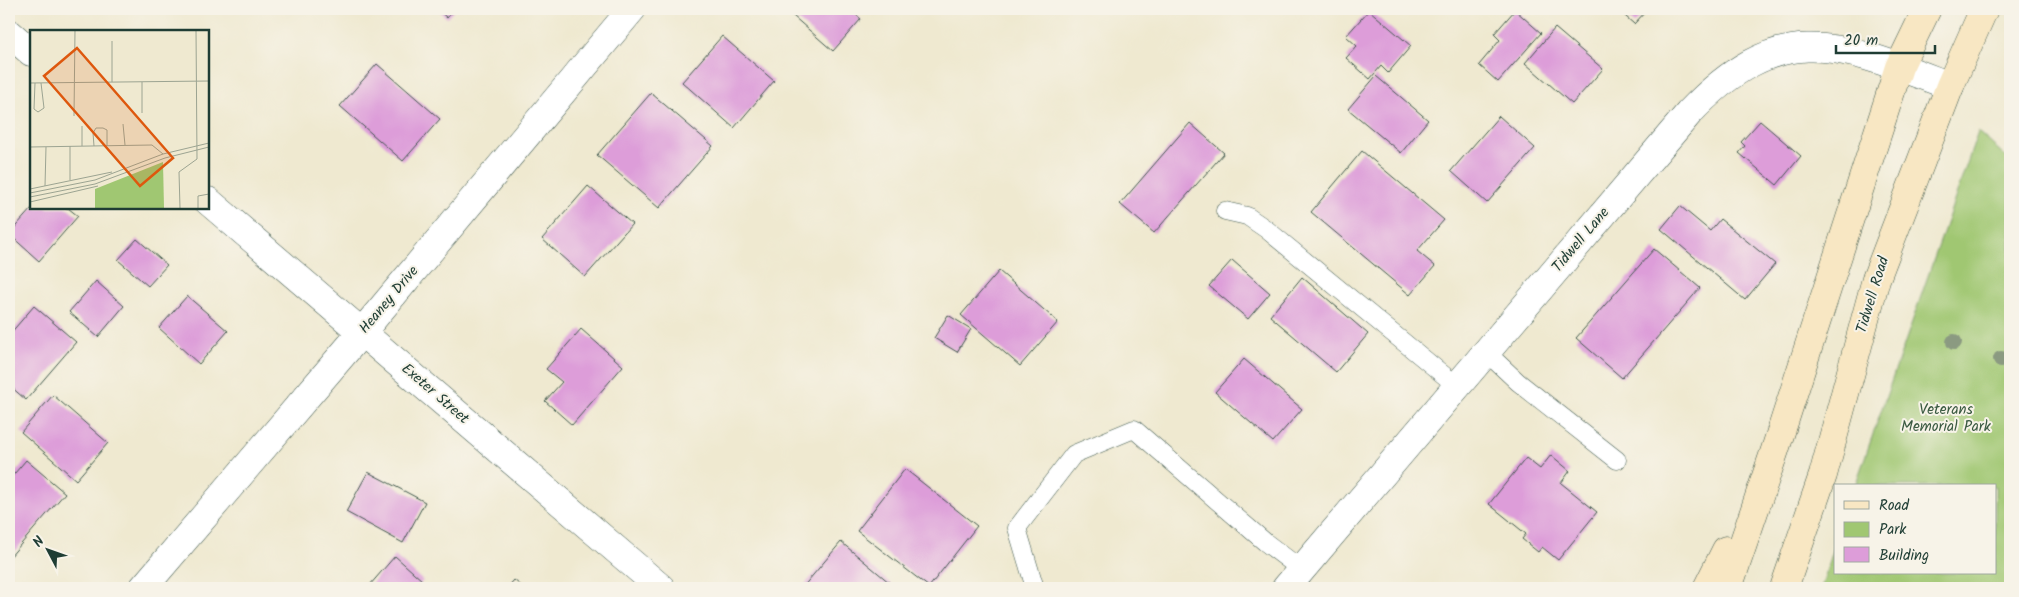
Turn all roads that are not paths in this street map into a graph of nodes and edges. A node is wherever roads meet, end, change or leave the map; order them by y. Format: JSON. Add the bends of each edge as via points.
{"nodes":[{"id":1,"x":632,"y":9,"type":"edge"},
{"id":2,"x":1927,"y":9,"type":"edge"},
{"id":3,"x":1984,"y":9,"type":"edge"},
{"id":4,"x":9,"y":33,"type":"edge"},
{"id":5,"x":30,"y":51,"type":"edge"},
{"id":6,"x":1899,"y":67,"type":"junction"},
{"id":7,"x":1950,"y":86,"type":"junction"},
{"id":8,"x":209,"y":202,"type":"edge"},
{"id":9,"x":1226,"y":211,"type":"dead end"},
{"id":10,"x":362,"y":332,"type":"junction"},
{"id":11,"x":1486,"y":352,"type":"junction"},
{"id":12,"x":1457,"y":386,"type":"junction"},
{"id":13,"x":1775,"y":450,"type":"junction"},
{"id":14,"x":1617,"y":460,"type":"dead end"},
{"id":15,"x":1294,"y":579,"type":"edge"},
{"id":16,"x":143,"y":588,"type":"edge"},
{"id":17,"x":661,"y":588,"type":"edge"},
{"id":18,"x":1035,"y":588,"type":"edge"},
{"id":19,"x":1707,"y":588,"type":"edge"},
{"id":20,"x":1728,"y":588,"type":"edge"},
{"id":21,"x":1784,"y":588,"type":"edge"}],
"edges":[{"from":1,"to":10,"type":"street","name":"Heaney Drive"},
{"from":2,"to":6,"type":"main road"},
{"from":3,"to":7,"type":"main road","name":"Tidwell Road"},
{"from":4,"to":5,"type":"street"},
{"from":6,"to":7,"type":"street","name":"Tidwell Lane"},
{"from":6,"to":11,"type":"street","name":"Tidwell Lane","via":[[1844,50],[1818,47],[1791,48],[1742,66],[1689,113]]},
{"from":6,"to":13,"type":"main road"},
{"from":7,"to":21,"type":"main road","name":"Tidwell Road","via":[[1876,279],[1823,475]]},
{"from":8,"to":10,"type":"street","name":"Exeter Street"},
{"from":9,"to":12,"type":"lane","via":[[1247,216],[1266,229]]},
{"from":10,"to":16,"type":"street","name":"Heaney Drive"},
{"from":10,"to":17,"type":"street","name":"Exeter Street"},
{"from":11,"to":12,"type":"street","name":"Tidwell Lane"},
{"from":11,"to":14,"type":"lane","via":[[1518,382]]},
{"from":12,"to":15,"type":"street","name":"Tidwell Lane"},
{"from":13,"to":19,"type":"main road"},
{"from":13,"to":20,"type":"main road"},
{"from":15,"to":18,"type":"lane","via":[[1265,542],[1134,429],[1074,454],[1017,528]]}]}
